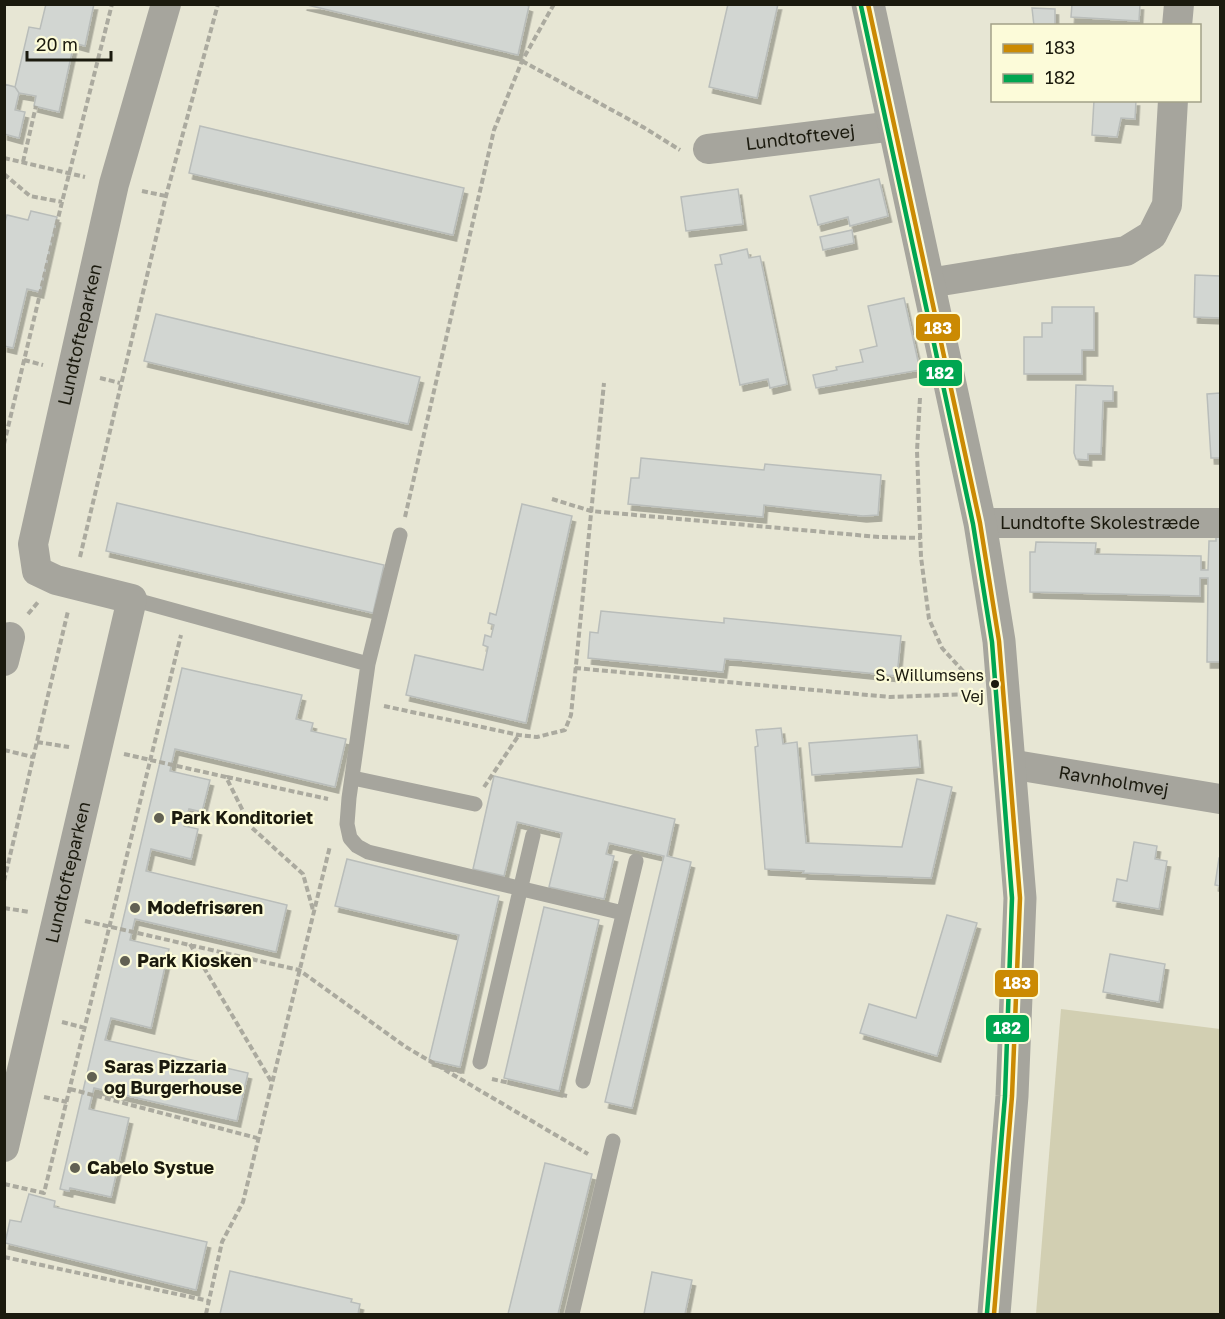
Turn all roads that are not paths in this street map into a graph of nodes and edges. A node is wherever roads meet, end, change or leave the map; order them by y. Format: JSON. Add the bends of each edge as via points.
{"nodes":[{"id":1,"x":166,"y":4,"type":"edge"},
{"id":2,"x":868,"y":4,"type":"edge"},
{"id":3,"x":1179,"y":4,"type":"edge"},
{"id":4,"x":1177,"y":24,"type":"edge"},
{"id":5,"x":1173,"y":102,"type":"edge"},
{"id":6,"x":894,"y":126,"type":"junction"},
{"id":7,"x":708,"y":149,"type":"road end"},
{"id":8,"x":929,"y":283,"type":"junction"},
{"id":9,"x":980,"y":523,"type":"junction"},
{"id":10,"x":1221,"y":523,"type":"edge"},
{"id":11,"x":400,"y":535,"type":"road end"},
{"id":12,"x":132,"y":599,"type":"junction"},
{"id":13,"x":368,"y":664,"type":"junction"},
{"id":14,"x":1009,"y":764,"type":"junction"},
{"id":15,"x":352,"y":778,"type":"junction"},
{"id":16,"x":1221,"y":799,"type":"edge"},
{"id":17,"x":475,"y":804,"type":"road end"},
{"id":18,"x":533,"y":836,"type":"dead end"},
{"id":19,"x":636,"y":861,"type":"dead end"},
{"id":20,"x":521,"y":888,"type":"junction"},
{"id":21,"x":623,"y":913,"type":"junction"},
{"id":22,"x":480,"y":1062,"type":"dead end"},
{"id":23,"x":583,"y":1081,"type":"dead end"},
{"id":24,"x":613,"y":1141,"type":"dead end"},
{"id":25,"x":4,"y":1147,"type":"edge"},
{"id":26,"x":572,"y":1314,"type":"edge"},
{"id":27,"x":994,"y":1314,"type":"edge"}],
"edges":[{"from":1,"to":12,"type":"street","name":"Lundtofteparken","via":[[114,184],[33,544],[37,571]]},
{"from":2,"to":6,"type":"street"},
{"from":3,"to":4,"type":"street"},
{"from":5,"to":8,"type":"street","via":[[1167,205],[1152,235],[1126,251]]},
{"from":6,"to":7,"type":"street","name":"Lundtoftevej"},
{"from":6,"to":8,"type":"street"},
{"from":8,"to":9,"type":"street"},
{"from":9,"to":10,"type":"street","name":"Lundtofte Skolestræde"},
{"from":9,"to":14,"type":"street","via":[[999,641],[994,692]]},
{"from":11,"to":13,"type":"lane"},
{"from":12,"to":13,"type":"lane","name":"Lundtofteparken"},
{"from":12,"to":25,"type":"street","name":"Lundtofteparken"},
{"from":13,"to":15,"type":"lane"},
{"from":14,"to":16,"type":"street","name":"Ravnholmvej"},
{"from":14,"to":27,"type":"street","via":[[1020,898],[1012,1096]]},
{"from":15,"to":17,"type":"lane"},
{"from":15,"to":20,"type":"lane","via":[[345,800],[350,838],[357,846],[368,852]]},
{"from":18,"to":20,"type":"lane"},
{"from":19,"to":21,"type":"lane"},
{"from":20,"to":21,"type":"lane"},
{"from":20,"to":22,"type":"lane"},
{"from":21,"to":23,"type":"lane"},
{"from":24,"to":26,"type":"lane"}]}
